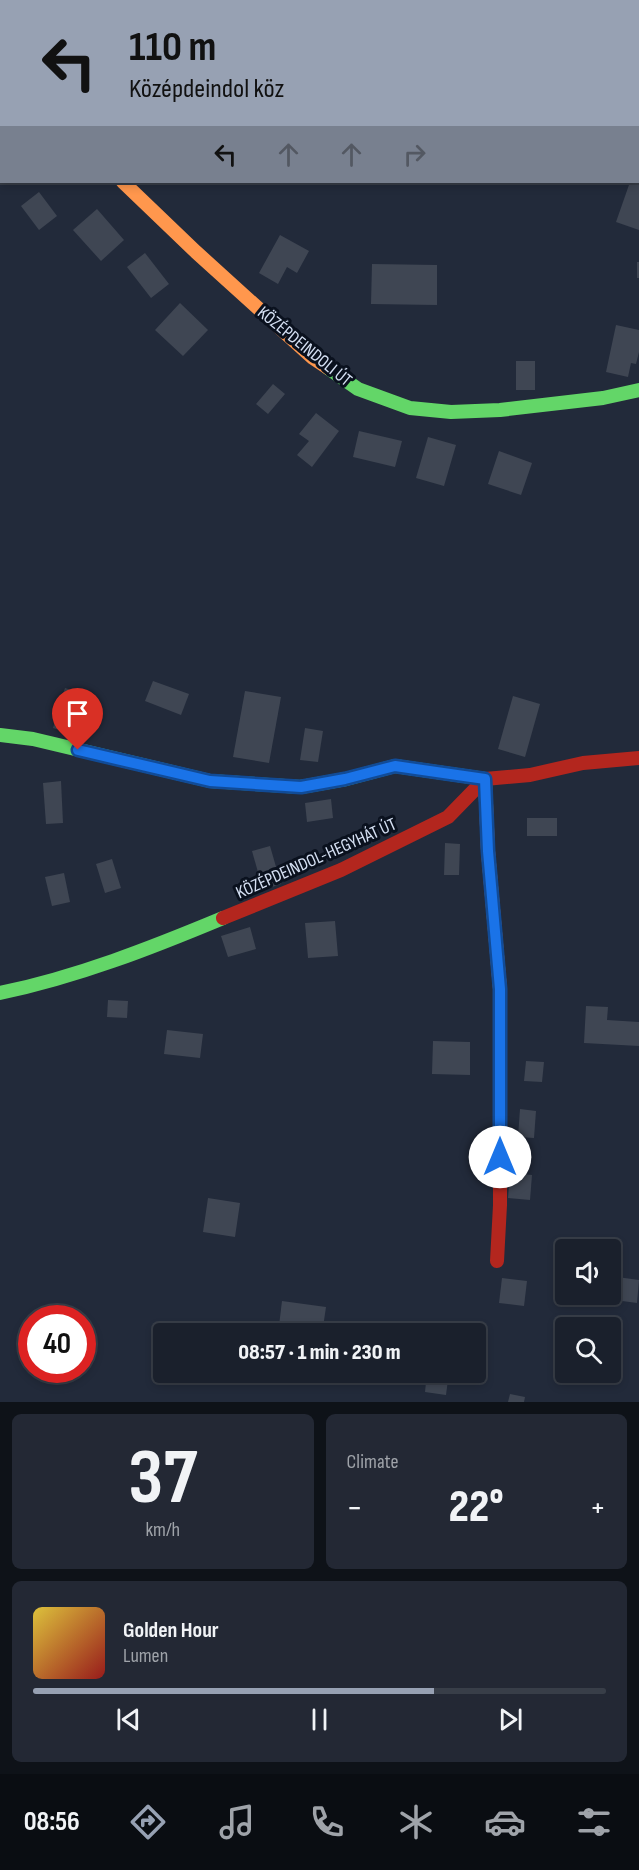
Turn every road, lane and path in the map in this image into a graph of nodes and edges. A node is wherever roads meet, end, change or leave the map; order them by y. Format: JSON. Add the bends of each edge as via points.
{"nodes":[{"id":1,"x":124,"y":183,"type":"edge"},
{"id":2,"x":639,"y":390,"type":"edge"},
{"id":3,"x":0,"y":735,"type":"edge"},
{"id":4,"x":639,"y":758,"type":"edge"},
{"id":5,"x":485,"y":779,"type":"junction"},
{"id":6,"x":0,"y":993,"type":"edge"},
{"id":7,"x":497,"y":1261,"type":"dead end"}],
"edges":[{"from":1,"to":2,"type":"street","name":"KÖZÉPDEINDOLI ÚT","via":[[313,358],[358,389],[410,408],[451,412],[500,411]]},
{"from":3,"to":5,"type":"street","via":[[33,739],[210,781],[301,787],[395,766]]},
{"from":4,"to":5,"type":"street"},
{"from":5,"to":6,"type":"street","name":"KÖZÉPDEINDOL-HEGYHÁT ÚT","via":[[448,817],[341,870],[153,947],[39,985]]},
{"from":5,"to":7,"type":"street","via":[[500,989]]}]}
